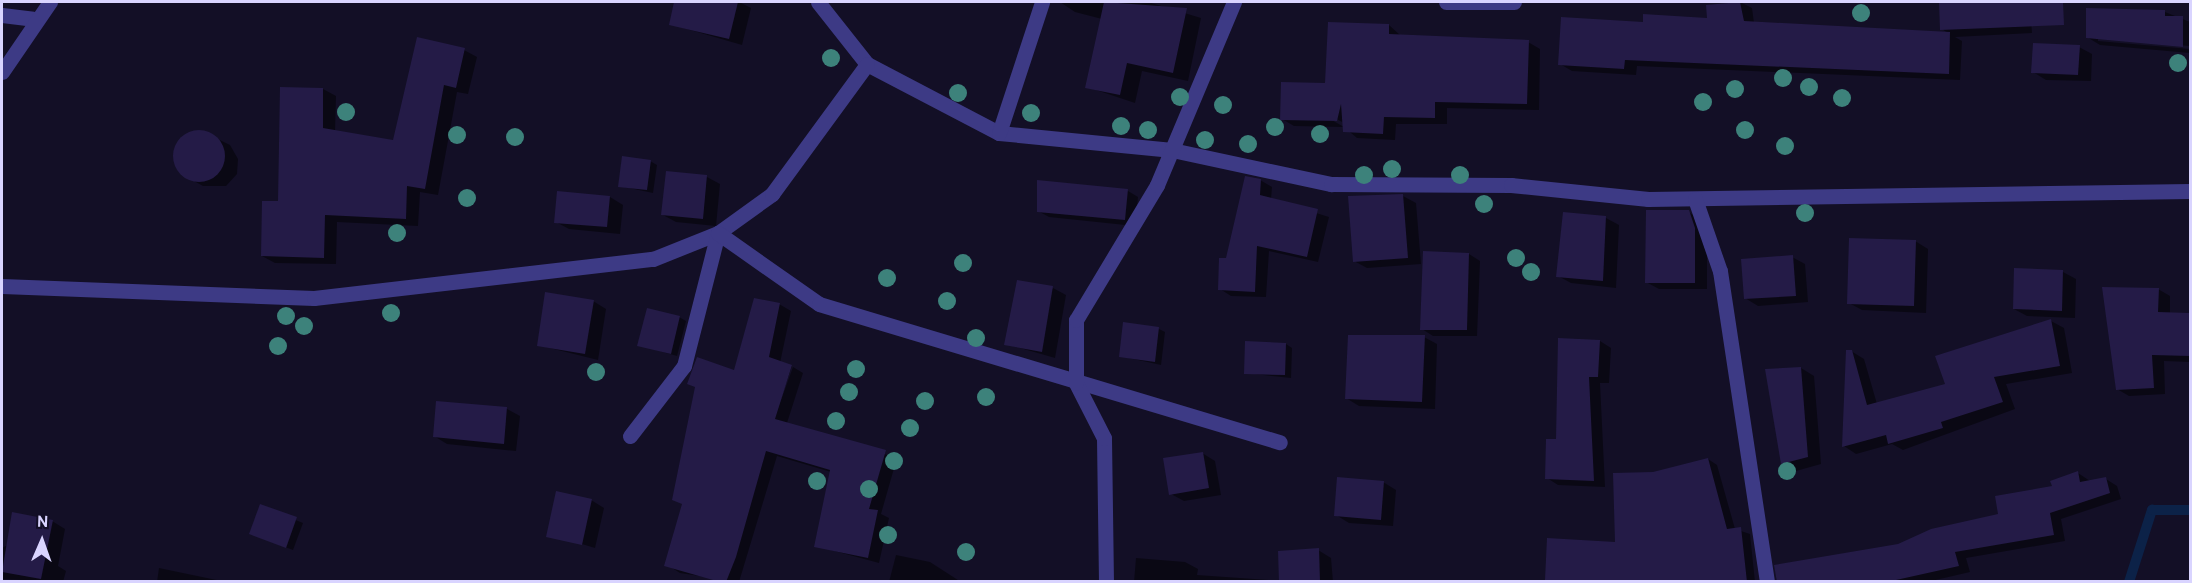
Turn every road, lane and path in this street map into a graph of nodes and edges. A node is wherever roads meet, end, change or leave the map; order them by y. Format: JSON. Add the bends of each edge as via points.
{"nodes":[{"id":1,"x":50,"y":2,"type":"edge"},
{"id":2,"x":818,"y":2,"type":"edge"},
{"id":3,"x":1042,"y":2,"type":"edge"},
{"id":4,"x":1234,"y":2,"type":"edge"},
{"id":5,"x":1446,"y":2,"type":"edge"},
{"id":6,"x":1514,"y":2,"type":"edge"},
{"id":7,"x":2,"y":15,"type":"edge"},
{"id":8,"x":33,"y":19,"type":"junction"},
{"id":9,"x":867,"y":64,"type":"junction"},
{"id":10,"x":2,"y":72,"type":"edge"},
{"id":11,"x":999,"y":133,"type":"junction"},
{"id":12,"x":1172,"y":150,"type":"junction"},
{"id":13,"x":2190,"y":191,"type":"edge"},
{"id":14,"x":1695,"y":199,"type":"junction"},
{"id":15,"x":718,"y":233,"type":"junction"},
{"id":16,"x":2,"y":286,"type":"edge"},
{"id":17,"x":1076,"y":383,"type":"junction"},
{"id":18,"x":630,"y":436,"type":"dead end"},
{"id":19,"x":1280,"y":442,"type":"dead end"},
{"id":20,"x":1106,"y":582,"type":"edge"},
{"id":21,"x":1767,"y":582,"type":"edge"}],
"edges":[{"from":1,"to":8,"type":"street"},
{"from":2,"to":9,"type":"street"},
{"from":3,"to":11,"type":"street"},
{"from":4,"to":12,"type":"street"},
{"from":5,"to":6,"type":"street"},
{"from":7,"to":8,"type":"street"},
{"from":8,"to":10,"type":"street"},
{"from":9,"to":11,"type":"street"},
{"from":9,"to":15,"type":"street","via":[[772,194]]},
{"from":11,"to":12,"type":"street"},
{"from":12,"to":14,"type":"street","via":[[1331,184],[1511,185]]},
{"from":12,"to":17,"type":"street","via":[[1076,320]]},
{"from":13,"to":14,"type":"street"},
{"from":14,"to":21,"type":"street","via":[[1720,271]]},
{"from":15,"to":16,"type":"street","via":[[653,258],[314,298]]},
{"from":15,"to":17,"type":"street","via":[[819,304]]},
{"from":15,"to":18,"type":"street","via":[[684,366]]},
{"from":17,"to":19,"type":"street"},
{"from":17,"to":20,"type":"street","via":[[1104,438]]}]}
